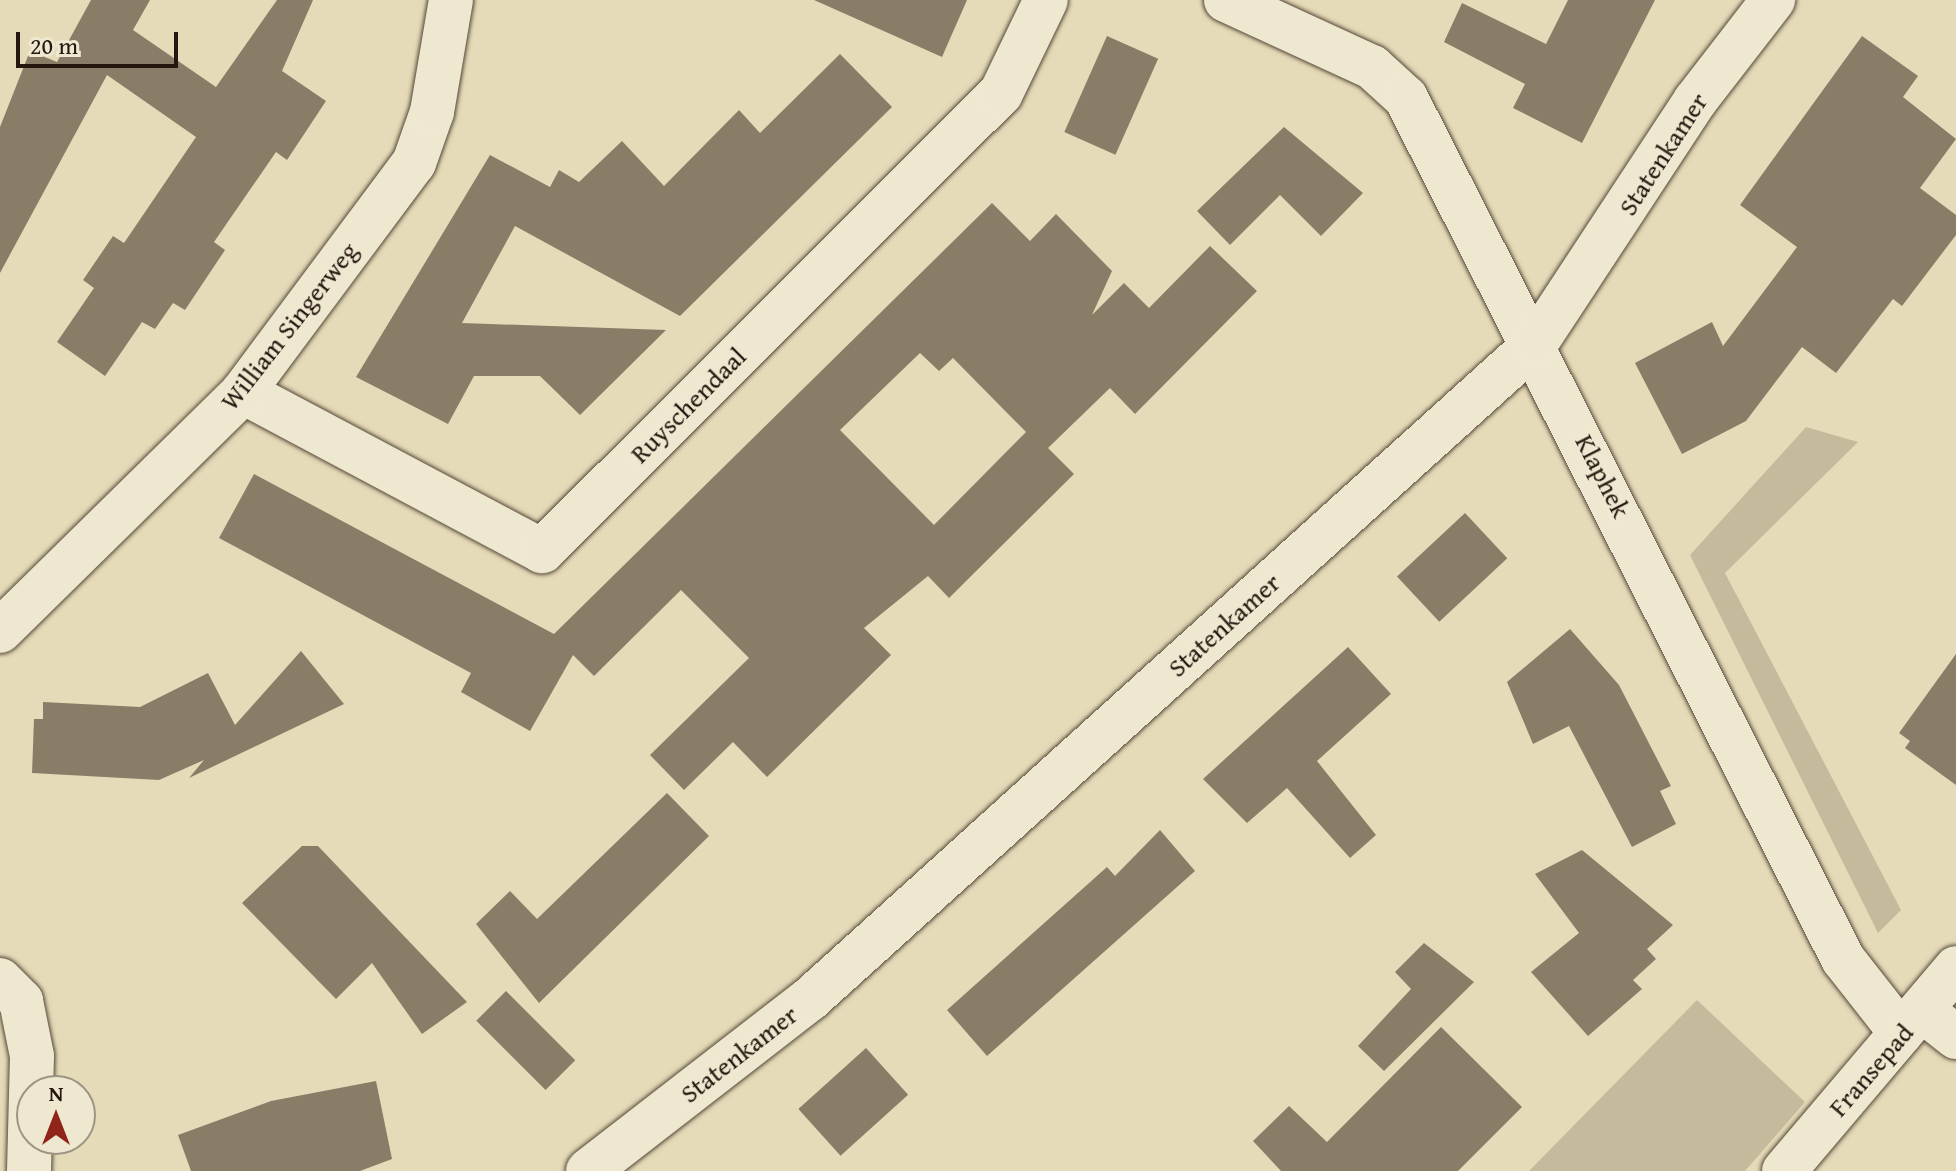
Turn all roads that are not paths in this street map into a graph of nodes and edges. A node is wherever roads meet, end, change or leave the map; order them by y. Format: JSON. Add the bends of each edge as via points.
{"nodes":[{"id":1,"x":451,"y":0,"type":"edge"},
{"id":2,"x":1046,"y":0,"type":"edge"},
{"id":3,"x":1226,"y":0,"type":"edge"},
{"id":4,"x":1773,"y":0,"type":"edge"},
{"id":5,"x":1536,"y":343,"type":"junction"},
{"id":6,"x":243,"y":392,"type":"junction"},
{"id":7,"x":0,"y":631,"type":"edge"},
{"id":8,"x":1956,"y":968,"type":"edge"},
{"id":9,"x":0,"y":980,"type":"edge"},
{"id":10,"x":1927,"y":1027,"type":"edge"},
{"id":11,"x":29,"y":1171,"type":"edge"},
{"id":12,"x":588,"y":1171,"type":"edge"},
{"id":13,"x":1784,"y":1171,"type":"edge"}],
"edges":[{"from":1,"to":6,"type":"street","name":"William Singerweg","via":[[432,112],[414,163]]},
{"from":2,"to":6,"type":"street","name":"Ruyschendaal","via":[[1001,93],[542,551]]},
{"from":3,"to":5,"type":"street","name":"Klaphek","via":[[1372,67],[1406,98]]},
{"from":4,"to":5,"type":"street","name":"Statenkamer","via":[[1695,101]]},
{"from":5,"to":10,"type":"street","name":"Klaphek","via":[[1843,959]]},
{"from":5,"to":12,"type":"street","name":"Statenkamer","via":[[810,999]]},
{"from":6,"to":7,"type":"street","name":"William Singerweg"},
{"from":8,"to":10,"type":"street","name":"Fransepad"},
{"from":9,"to":11,"type":"street","via":[[21,1001],[32,1056]]},
{"from":10,"to":13,"type":"street","name":"Fransepad"}]}
